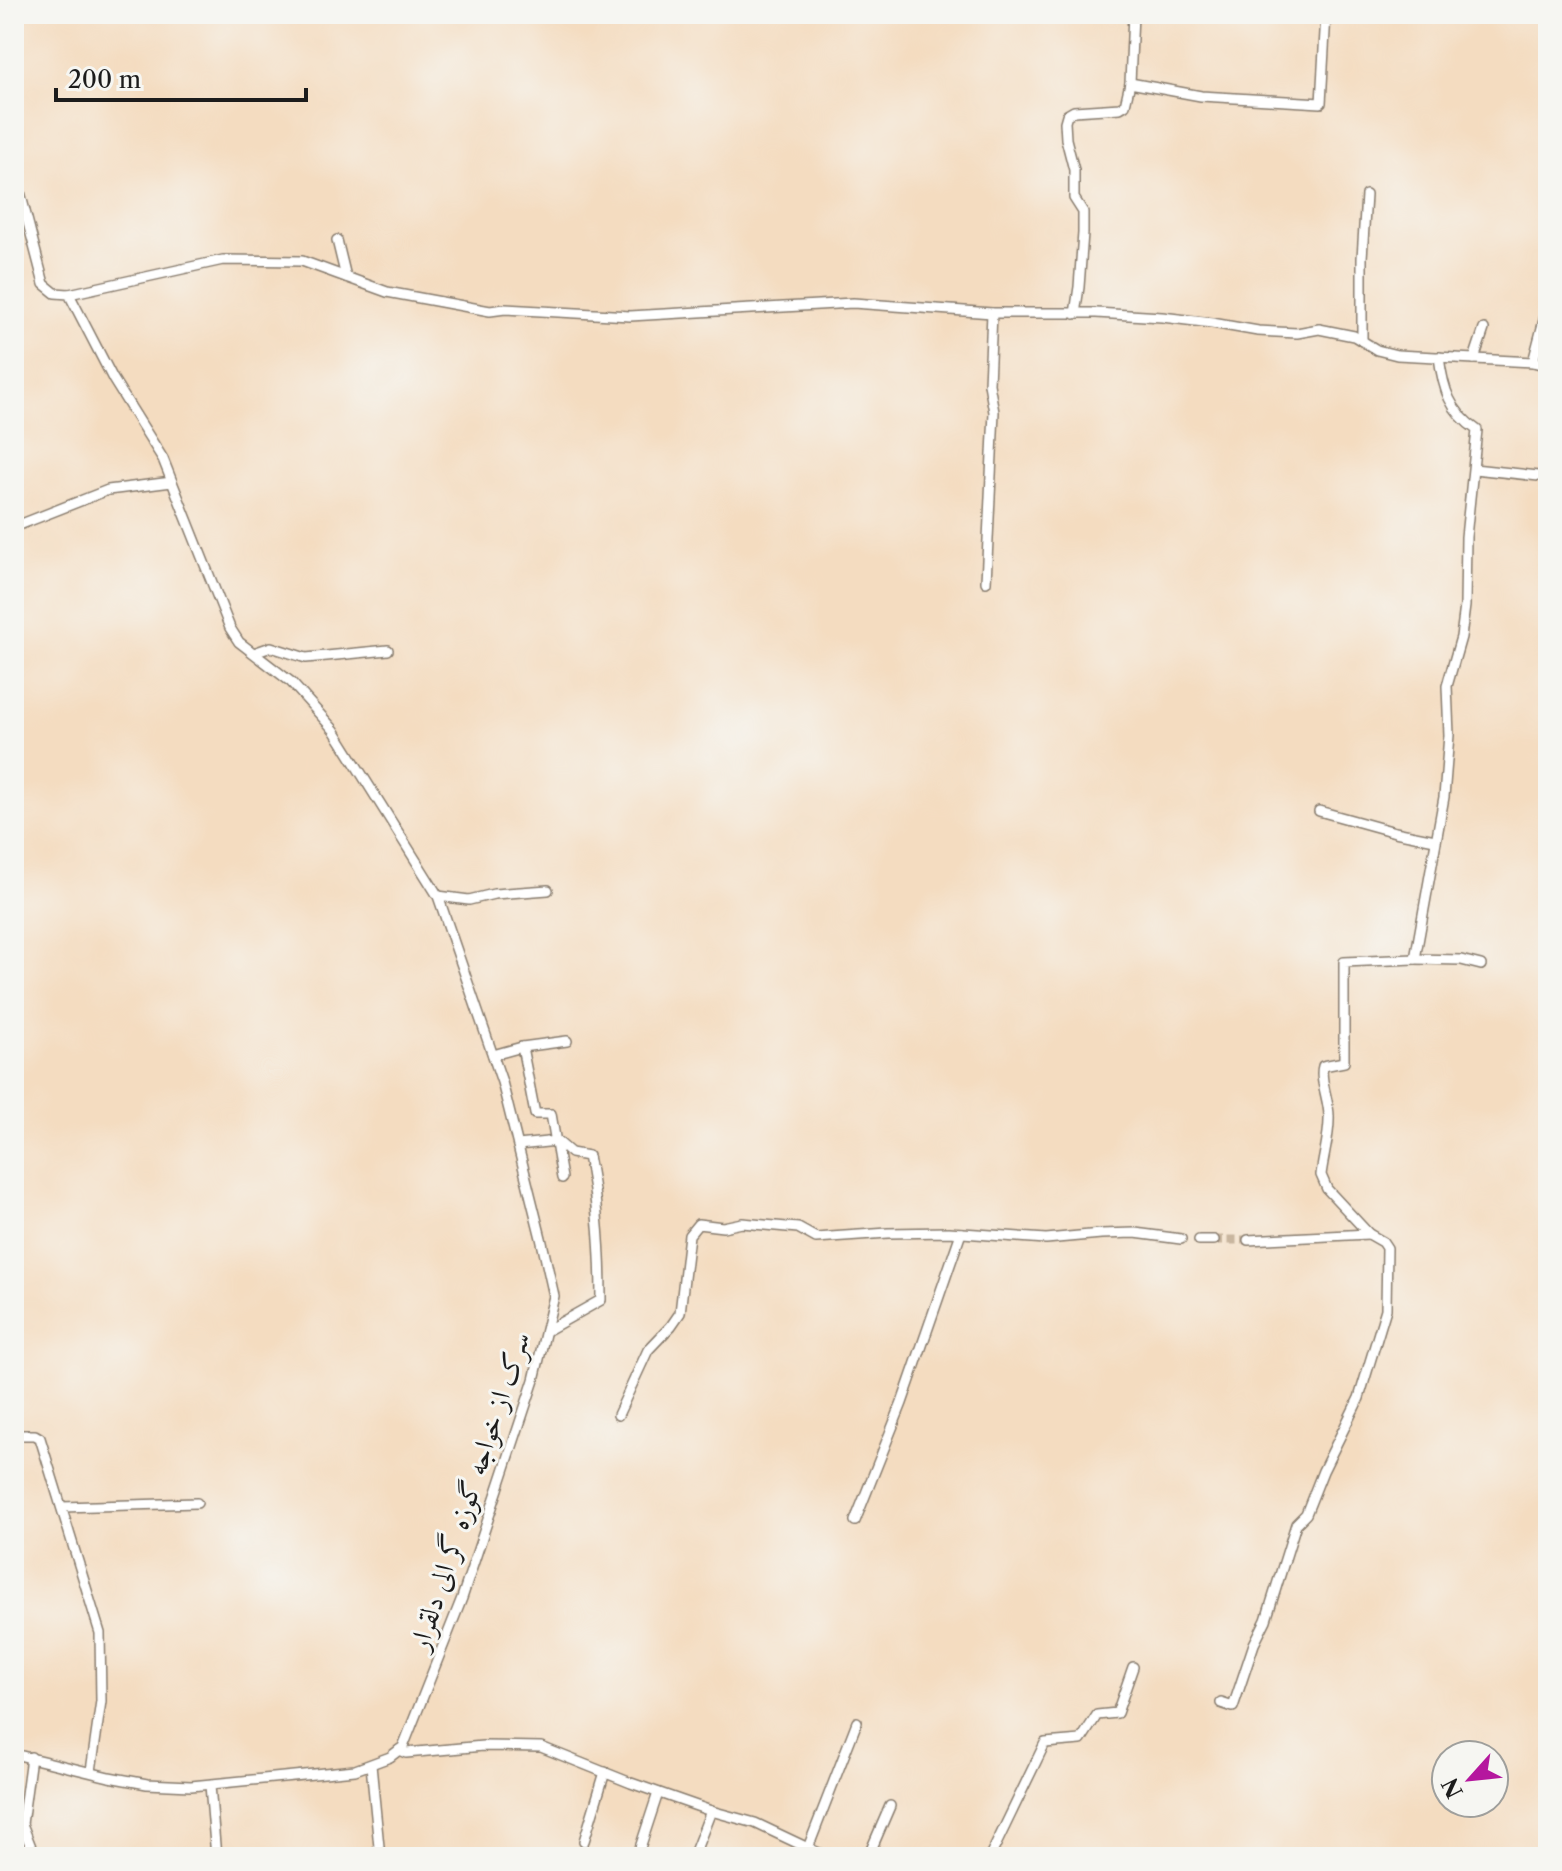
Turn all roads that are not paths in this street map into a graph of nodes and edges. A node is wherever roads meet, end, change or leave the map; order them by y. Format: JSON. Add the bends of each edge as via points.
{"nodes":[{"id":1,"x":1133,"y":14,"type":"edge"},
{"id":2,"x":1326,"y":14,"type":"edge"},
{"id":3,"x":1130,"y":83,"type":"junction"},
{"id":4,"x":14,"y":132,"type":"edge"},
{"id":5,"x":1366,"y":195,"type":"dead end"},
{"id":6,"x":337,"y":240,"type":"dead end"},
{"id":7,"x":346,"y":277,"type":"junction"},
{"id":8,"x":69,"y":294,"type":"junction"},
{"id":9,"x":1548,"y":305,"type":"edge"},
{"id":10,"x":992,"y":313,"type":"junction"},
{"id":11,"x":1075,"y":314,"type":"junction"},
{"id":12,"x":1484,"y":329,"type":"dead end"},
{"id":13,"x":1362,"y":341,"type":"junction"},
{"id":14,"x":1439,"y":357,"type":"junction"},
{"id":15,"x":1474,"y":359,"type":"junction"},
{"id":16,"x":1533,"y":362,"type":"junction"},
{"id":17,"x":1548,"y":366,"type":"edge"},
{"id":18,"x":1474,"y":469,"type":"junction"},
{"id":19,"x":1548,"y":477,"type":"edge"},
{"id":20,"x":172,"y":482,"type":"junction"},
{"id":21,"x":14,"y":527,"type":"edge"},
{"id":22,"x":986,"y":582,"type":"dead end"},
{"id":23,"x":388,"y":650,"type":"dead end"},
{"id":24,"x":254,"y":653,"type":"junction"},
{"id":25,"x":1319,"y":811,"type":"dead end"},
{"id":26,"x":1435,"y":840,"type":"junction"},
{"id":27,"x":548,"y":890,"type":"dead end"},
{"id":28,"x":438,"y":896,"type":"junction"},
{"id":29,"x":1415,"y":959,"type":"junction"},
{"id":30,"x":1481,"y":965,"type":"dead end"},
{"id":31,"x":567,"y":1041,"type":"dead end"},
{"id":32,"x":522,"y":1047,"type":"junction"},
{"id":33,"x":493,"y":1055,"type":"junction"},
{"id":34,"x":557,"y":1141,"type":"junction"},
{"id":35,"x":518,"y":1145,"type":"junction"},
{"id":36,"x":562,"y":1178,"type":"dead end"},
{"id":37,"x":961,"y":1233,"type":"junction"},
{"id":38,"x":1369,"y":1234,"type":"junction"},
{"id":39,"x":1181,"y":1239,"type":"dead end"},
{"id":40,"x":1199,"y":1240,"type":"dead end"},
{"id":41,"x":1214,"y":1240,"type":"tunnel mouth"},
{"id":42,"x":1248,"y":1240,"type":"tunnel mouth"},
{"id":43,"x":546,"y":1331,"type":"junction"},
{"id":44,"x":618,"y":1415,"type":"dead end"},
{"id":45,"x":14,"y":1435,"type":"edge"},
{"id":46,"x":197,"y":1503,"type":"dead end"},
{"id":47,"x":62,"y":1507,"type":"junction"},
{"id":48,"x":855,"y":1521,"type":"dead end"},
{"id":49,"x":1133,"y":1667,"type":"dead end"},
{"id":50,"x":1221,"y":1703,"type":"dead end"},
{"id":51,"x":857,"y":1722,"type":"dead end"},
{"id":52,"x":399,"y":1750,"type":"junction"},
{"id":53,"x":14,"y":1754,"type":"edge"},
{"id":54,"x":31,"y":1757,"type":"junction"},
{"id":55,"x":371,"y":1765,"type":"junction"},
{"id":56,"x":91,"y":1771,"type":"junction"},
{"id":57,"x":605,"y":1772,"type":"junction"},
{"id":58,"x":210,"y":1785,"type":"junction"},
{"id":59,"x":658,"y":1793,"type":"junction"},
{"id":60,"x":890,"y":1806,"type":"dead end"},
{"id":61,"x":711,"y":1811,"type":"junction"},
{"id":62,"x":584,"y":1841,"type":"dead end"},
{"id":63,"x":31,"y":1847,"type":"dead end"},
{"id":64,"x":808,"y":1848,"type":"junction"},
{"id":65,"x":216,"y":1857,"type":"edge"},
{"id":66,"x":380,"y":1857,"type":"edge"},
{"id":67,"x":637,"y":1857,"type":"edge"},
{"id":68,"x":693,"y":1857,"type":"edge"},
{"id":69,"x":827,"y":1857,"type":"edge"},
{"id":70,"x":868,"y":1857,"type":"edge"},
{"id":71,"x":990,"y":1857,"type":"edge"}],
"edges":[{"from":1,"to":3,"type":"street"},
{"from":2,"to":3,"type":"street","via":[[1321,103],[1201,96]]},
{"from":3,"to":11,"type":"street","via":[[1120,108],[1074,111],[1065,122],[1074,198],[1083,212]]},
{"from":4,"to":8,"type":"street","name":"سرک از خواجه گوزه گر الی دلقرار","via":[[20,144],[20,192],[44,284],[55,293]]},
{"from":5,"to":13,"type":"street"},
{"from":6,"to":7,"type":"street"},
{"from":7,"to":8,"type":"street","via":[[302,261],[223,260]]},
{"from":7,"to":10,"type":"street","via":[[387,292],[490,311],[630,316],[853,303]]},
{"from":8,"to":20,"type":"street","name":"سرک از خواجه گوزه گر الی دلقرار"},
{"from":9,"to":16,"type":"street"},
{"from":10,"to":11,"type":"street"},
{"from":10,"to":22,"type":"street","via":[[989,384],[994,412]]},
{"from":11,"to":13,"type":"street","via":[[1162,317],[1258,331],[1319,329]]},
{"from":12,"to":15,"type":"street"},
{"from":13,"to":14,"type":"street","via":[[1387,353]]},
{"from":14,"to":15,"type":"street"},
{"from":14,"to":18,"type":"street","via":[[1450,400],[1477,430]]},
{"from":15,"to":16,"type":"street"},
{"from":16,"to":17,"type":"street"},
{"from":18,"to":19,"type":"street"},
{"from":18,"to":26,"type":"street","via":[[1465,606],[1447,686],[1449,735]]},
{"from":20,"to":21,"type":"street","via":[[108,490]]},
{"from":20,"to":24,"type":"street","name":"سرک از خواجه گوزه گر الی دلقرار","via":[[230,628]]},
{"from":23,"to":24,"type":"street","via":[[306,658],[271,647]]},
{"from":24,"to":28,"type":"street","name":"سرک از خواجه گوزه گر الی دلقرار","via":[[291,682],[334,730]]},
{"from":25,"to":26,"type":"street"},
{"from":26,"to":29,"type":"street"},
{"from":27,"to":28,"type":"street","via":[[469,900]]},
{"from":28,"to":33,"type":"street","name":"سرک از خواجه گوزه گر الی دلقرار"},
{"from":29,"to":30,"type":"street"},
{"from":29,"to":38,"type":"street","via":[[1344,962],[1344,1062],[1323,1066],[1320,1075],[1330,1120],[1323,1182]]},
{"from":31,"to":32,"type":"street"},
{"from":32,"to":33,"type":"street"},
{"from":32,"to":34,"type":"street","via":[[535,1114],[551,1114]]},
{"from":33,"to":35,"type":"street","name":"سرک از خواجه گوزه گر الی دلقرار"},
{"from":34,"to":35,"type":"street"},
{"from":34,"to":36,"type":"street"},
{"from":34,"to":43,"type":"street","via":[[571,1153],[588,1156],[601,1245],[601,1300]]},
{"from":35,"to":43,"type":"street","name":"سرک از خواجه گوزه گر الی دلقرار","via":[[554,1296]]},
{"from":37,"to":39,"type":"street","via":[[1046,1239],[1135,1233]]},
{"from":37,"to":44,"type":"street","via":[[816,1238],[798,1228],[698,1224],[689,1235],[680,1313],[648,1350]]},
{"from":37,"to":48,"type":"street"},
{"from":38,"to":42,"type":"street"},
{"from":38,"to":50,"type":"street","via":[[1387,1248],[1386,1309],[1359,1398],[1306,1514],[1296,1524],[1233,1707]]},
{"from":40,"to":41,"type":"street"},
{"from":43,"to":52,"type":"street","name":"سرک از خواجه گوزه گر الی دلقرار","via":[[462,1598]]},
{"from":45,"to":47,"type":"street","via":[[40,1438]]},
{"from":46,"to":47,"type":"street"},
{"from":47,"to":56,"type":"street","via":[[100,1633],[101,1701]]},
{"from":49,"to":71,"type":"street","via":[[1117,1713],[1097,1715],[1081,1740],[1045,1743]]},
{"from":51,"to":64,"type":"street"},
{"from":52,"to":55,"type":"street"},
{"from":52,"to":57,"type":"street","via":[[541,1747]]},
{"from":53,"to":54,"type":"street"},
{"from":54,"to":56,"type":"street"},
{"from":54,"to":63,"type":"street","via":[[22,1824]]},
{"from":55,"to":58,"type":"street"},
{"from":55,"to":66,"type":"street"},
{"from":56,"to":58,"type":"street","via":[[147,1784]]},
{"from":57,"to":59,"type":"street"},
{"from":57,"to":62,"type":"street"},
{"from":58,"to":65,"type":"street"},
{"from":59,"to":61,"type":"street"},
{"from":59,"to":67,"type":"street"},
{"from":60,"to":70,"type":"street"},
{"from":61,"to":64,"type":"street","via":[[755,1823]]},
{"from":61,"to":68,"type":"street"},
{"from":64,"to":69,"type":"street"}]}
